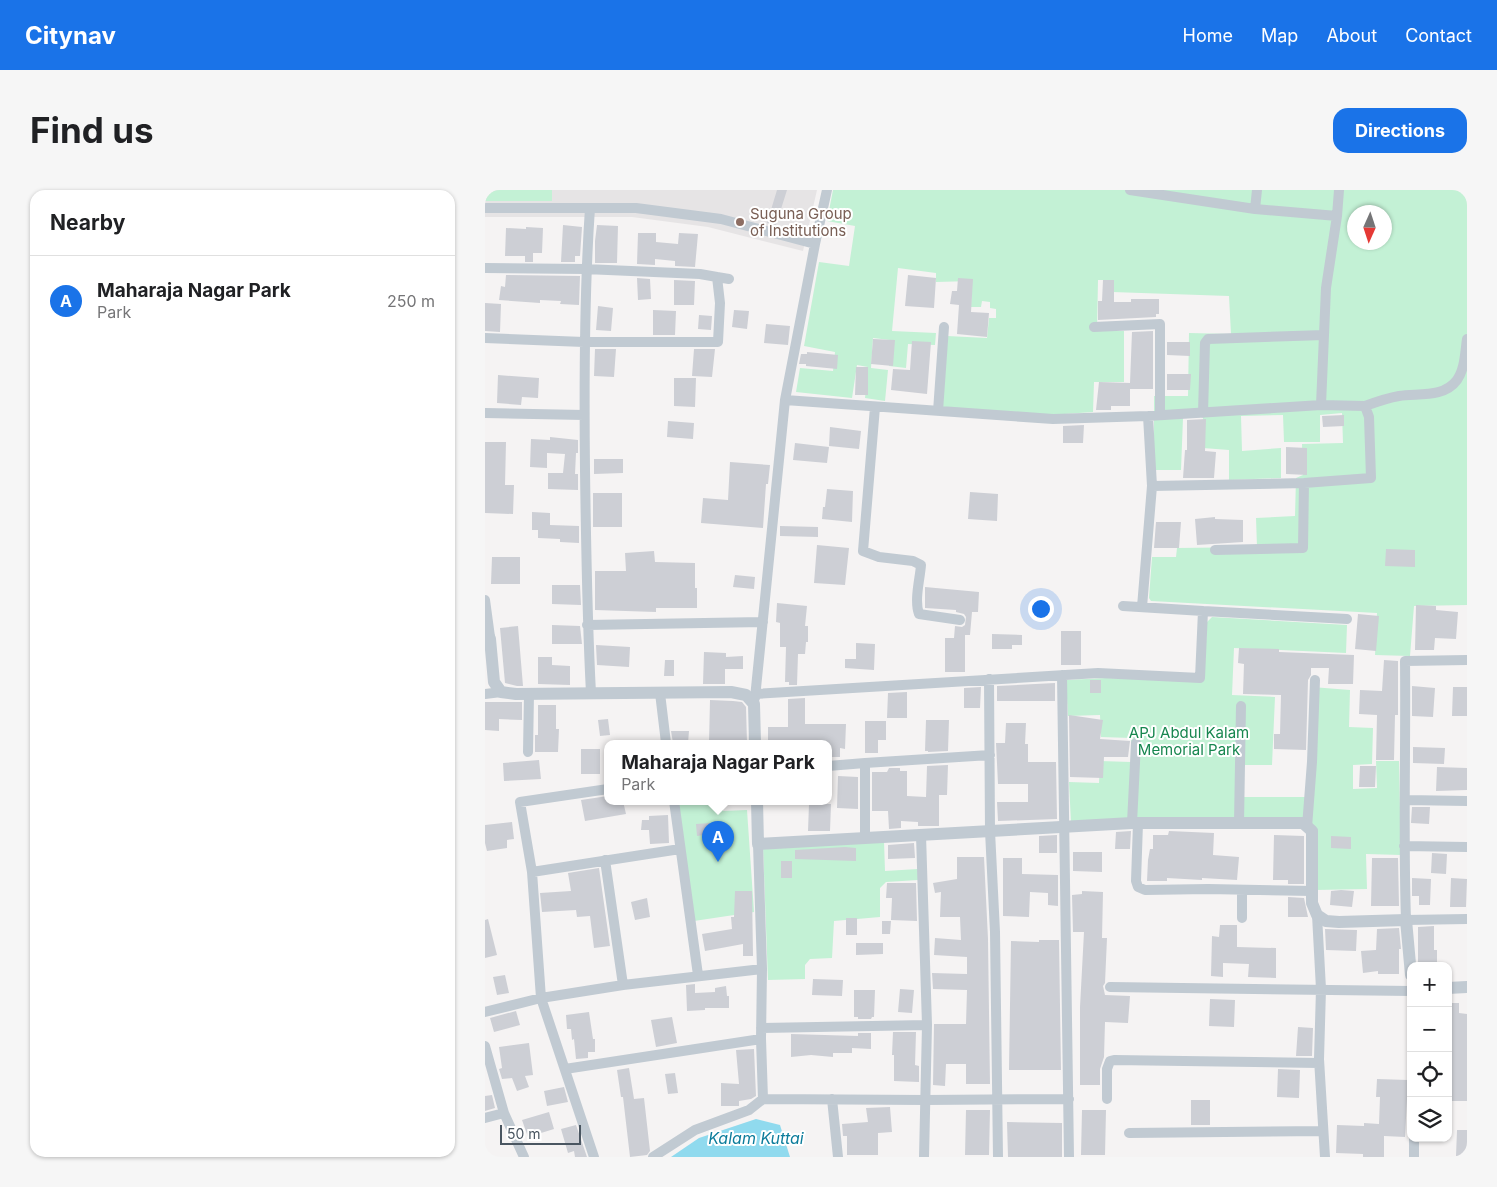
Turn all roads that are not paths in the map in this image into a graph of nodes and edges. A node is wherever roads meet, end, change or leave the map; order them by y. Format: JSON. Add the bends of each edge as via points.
{"nodes":[{"id":1,"x":827,"y":190,"type":"edge"},
{"id":2,"x":1131,"y":190,"type":"edge"},
{"id":3,"x":1257,"y":190,"type":"edge"},
{"id":4,"x":1339,"y":190,"type":"edge"},
{"id":5,"x":485,"y":208,"type":"edge"},
{"id":6,"x":590,"y":208,"type":"junction"},
{"id":7,"x":1255,"y":209,"type":"junction"},
{"id":8,"x":1337,"y":216,"type":"junction"},
{"id":9,"x":815,"y":244,"type":"junction"},
{"id":10,"x":485,"y":268,"type":"edge"},
{"id":11,"x":585,"y":269,"type":"junction"},
{"id":12,"x":717,"y":277,"type":"junction"},
{"id":13,"x":729,"y":280,"type":"dead end"},
{"id":14,"x":945,"y":327,"type":"dead end"},
{"id":15,"x":1094,"y":327,"type":"dead end"},
{"id":16,"x":1323,"y":335,"type":"junction"},
{"id":17,"x":485,"y":338,"type":"edge"},
{"id":18,"x":1467,"y":339,"type":"edge"},
{"id":19,"x":585,"y":342,"type":"junction"},
{"id":20,"x":785,"y":400,"type":"junction"},
{"id":21,"x":1321,"y":405,"type":"junction"},
{"id":22,"x":1365,"y":406,"type":"junction"},
{"id":23,"x":875,"y":407,"type":"junction"},
{"id":24,"x":938,"y":411,"type":"junction"},
{"id":25,"x":485,"y":413,"type":"edge"},
{"id":26,"x":1203,"y":413,"type":"junction"},
{"id":27,"x":584,"y":414,"type":"junction"},
{"id":28,"x":1160,"y":415,"type":"junction"},
{"id":29,"x":1148,"y":416,"type":"junction"},
{"id":30,"x":1304,"y":483,"type":"junction"},
{"id":31,"x":1152,"y":486,"type":"junction"},
{"id":32,"x":1215,"y":550,"type":"dead end"},
{"id":33,"x":485,"y":600,"type":"edge"},
{"id":34,"x":1123,"y":606,"type":"dead end"},
{"id":35,"x":1142,"y":608,"type":"junction"},
{"id":36,"x":1203,"y":611,"type":"junction"},
{"id":37,"x":1347,"y":619,"type":"dead end"},
{"id":38,"x":960,"y":620,"type":"dead end"},
{"id":39,"x":763,"y":622,"type":"junction"},
{"id":40,"x":587,"y":625,"type":"junction"},
{"id":41,"x":487,"y":634,"type":"edge"},
{"id":42,"x":1467,"y":660,"type":"edge"},
{"id":43,"x":1062,"y":675,"type":"junction"},
{"id":44,"x":989,"y":679,"type":"junction"},
{"id":45,"x":1315,"y":680,"type":"dead end"},
{"id":46,"x":501,"y":692,"type":"junction"},
{"id":47,"x":660,"y":693,"type":"junction"},
{"id":48,"x":485,"y":694,"type":"edge"},
{"id":49,"x":529,"y":694,"type":"junction"},
{"id":50,"x":591,"y":694,"type":"junction"},
{"id":51,"x":755,"y":699,"type":"junction"},
{"id":52,"x":1241,"y":706,"type":"dead end"},
{"id":53,"x":666,"y":740,"type":"edge"},
{"id":54,"x":755,"y":740,"type":"edge"},
{"id":55,"x":1136,"y":743,"type":"dead end"},
{"id":56,"x":528,"y":752,"type":"dead end"},
{"id":57,"x":990,"y":755,"type":"junction"},
{"id":58,"x":865,"y":763,"type":"junction"},
{"id":59,"x":832,"y":766,"type":"edge"},
{"id":60,"x":604,"y":790,"type":"edge"},
{"id":61,"x":1405,"y":800,"type":"junction"},
{"id":62,"x":1467,"y":801,"type":"edge"},
{"id":63,"x":674,"y":805,"type":"edge"},
{"id":64,"x":757,"y":805,"type":"edge"},
{"id":65,"x":1135,"y":823,"type":"junction"},
{"id":66,"x":1239,"y":823,"type":"junction"},
{"id":67,"x":1063,"y":827,"type":"junction"},
{"id":68,"x":1307,"y":827,"type":"junction"},
{"id":69,"x":990,"y":831,"type":"junction"},
{"id":70,"x":921,"y":834,"type":"junction"},
{"id":71,"x":865,"y":838,"type":"junction"},
{"id":72,"x":759,"y":844,"type":"junction"},
{"id":73,"x":1404,"y":846,"type":"junction"},
{"id":74,"x":1467,"y":847,"type":"edge"},
{"id":75,"x":680,"y":850,"type":"junction"},
{"id":76,"x":605,"y":860,"type":"junction"},
{"id":77,"x":532,"y":872,"type":"junction"},
{"id":78,"x":1242,"y":890,"type":"junction"},
{"id":79,"x":1312,"y":891,"type":"junction"},
{"id":80,"x":1317,"y":914,"type":"junction"},
{"id":81,"x":1242,"y":918,"type":"dead end"},
{"id":82,"x":1467,"y":919,"type":"edge"},
{"id":83,"x":1406,"y":920,"type":"junction"},
{"id":84,"x":1410,"y":962,"type":"edge"},
{"id":85,"x":761,"y":969,"type":"junction"},
{"id":86,"x":697,"y":975,"type":"junction"},
{"id":87,"x":623,"y":985,"type":"junction"},
{"id":88,"x":1110,"y":987,"type":"dead end"},
{"id":89,"x":1467,"y":987,"type":"edge"},
{"id":90,"x":1452,"y":988,"type":"edge"},
{"id":91,"x":1321,"y":990,"type":"junction"},
{"id":92,"x":1407,"y":991,"type":"edge"},
{"id":93,"x":541,"y":998,"type":"junction"},
{"id":94,"x":485,"y":1012,"type":"edge"},
{"id":95,"x":927,"y":1025,"type":"junction"},
{"id":96,"x":761,"y":1028,"type":"junction"},
{"id":97,"x":761,"y":1039,"type":"junction"},
{"id":98,"x":485,"y":1046,"type":"edge"},
{"id":99,"x":1319,"y":1063,"type":"junction"},
{"id":100,"x":565,"y":1069,"type":"junction"},
{"id":101,"x":489,"y":1074,"type":"edge"},
{"id":102,"x":763,"y":1099,"type":"junction"},
{"id":103,"x":832,"y":1099,"type":"junction"},
{"id":104,"x":1069,"y":1099,"type":"junction"},
{"id":105,"x":1107,"y":1099,"type":"dead end"},
{"id":106,"x":926,"y":1100,"type":"junction"},
{"id":107,"x":997,"y":1100,"type":"junction"},
{"id":108,"x":504,"y":1112,"type":"junction"},
{"id":109,"x":485,"y":1118,"type":"edge"},
{"id":110,"x":1323,"y":1131,"type":"junction"},
{"id":111,"x":1129,"y":1133,"type":"dead end"},
{"id":112,"x":1414,"y":1142,"type":"edge"},
{"id":113,"x":524,"y":1157,"type":"edge"},
{"id":114,"x":593,"y":1157,"type":"edge"},
{"id":115,"x":653,"y":1157,"type":"edge"},
{"id":116,"x":838,"y":1157,"type":"edge"},
{"id":117,"x":924,"y":1157,"type":"edge"},
{"id":118,"x":998,"y":1157,"type":"edge"},
{"id":119,"x":1069,"y":1157,"type":"edge"},
{"id":120,"x":1325,"y":1157,"type":"edge"},
{"id":121,"x":1414,"y":1157,"type":"edge"}],
"edges":[{"from":1,"to":9,"type":"street"},
{"from":2,"to":7,"type":"street"},
{"from":3,"to":7,"type":"street"},
{"from":4,"to":8,"type":"street"},
{"from":5,"to":6,"type":"street"},
{"from":6,"to":9,"type":"street","via":[[636,208],[721,218]]},
{"from":6,"to":11,"type":"street"},
{"from":7,"to":8,"type":"street"},
{"from":8,"to":16,"type":"street"},
{"from":9,"to":20,"type":"street"},
{"from":10,"to":11,"type":"street"},
{"from":11,"to":12,"type":"street"},
{"from":11,"to":19,"type":"street"},
{"from":12,"to":13,"type":"street"},
{"from":12,"to":19,"type":"street","via":[[721,303],[718,342]]},
{"from":14,"to":24,"type":"street"},
{"from":15,"to":28,"type":"street","via":[[1160,324]]},
{"from":16,"to":21,"type":"street"},
{"from":16,"to":26,"type":"street","via":[[1207,340]]},
{"from":17,"to":19,"type":"street"},
{"from":18,"to":22,"type":"street","via":[[1463,367],[1450,387]]},
{"from":19,"to":27,"type":"street"},
{"from":20,"to":23,"type":"street"},
{"from":20,"to":39,"type":"street"},
{"from":21,"to":22,"type":"street"},
{"from":21,"to":26,"type":"street"},
{"from":22,"to":30,"type":"street","via":[[1369,418],[1371,478]]},
{"from":23,"to":24,"type":"street"},
{"from":23,"to":38,"type":"street","via":[[863,551],[921,565],[919,614]]},
{"from":24,"to":29,"type":"street","via":[[1053,419]]},
{"from":25,"to":27,"type":"street"},
{"from":26,"to":28,"type":"street"},
{"from":27,"to":40,"type":"street"},
{"from":28,"to":29,"type":"street"},
{"from":29,"to":31,"type":"street"},
{"from":30,"to":31,"type":"street"},
{"from":30,"to":32,"type":"street","via":[[1303,548]]},
{"from":31,"to":35,"type":"street"},
{"from":33,"to":41,"type":"street"},
{"from":34,"to":35,"type":"street"},
{"from":35,"to":36,"type":"street"},
{"from":36,"to":37,"type":"street"},
{"from":36,"to":43,"type":"street","via":[[1200,678],[1098,673]]},
{"from":39,"to":40,"type":"street"},
{"from":39,"to":51,"type":"street"},
{"from":40,"to":50,"type":"street"},
{"from":41,"to":46,"type":"street","via":[[494,682]]},
{"from":42,"to":61,"type":"street","via":[[1405,661]]},
{"from":43,"to":44,"type":"street"},
{"from":43,"to":67,"type":"street"},
{"from":44,"to":51,"type":"street"},
{"from":44,"to":57,"type":"street"},
{"from":45,"to":68,"type":"street"},
{"from":46,"to":48,"type":"street"},
{"from":46,"to":49,"type":"street"},
{"from":47,"to":50,"type":"street"},
{"from":47,"to":51,"type":"street","via":[[731,692]]},
{"from":47,"to":53,"type":"street"},
{"from":49,"to":50,"type":"street"},
{"from":49,"to":56,"type":"street"},
{"from":51,"to":54,"type":"street"},
{"from":52,"to":66,"type":"street"},
{"from":55,"to":65,"type":"street"},
{"from":57,"to":58,"type":"street"},
{"from":57,"to":69,"type":"street"},
{"from":58,"to":59,"type":"street"},
{"from":58,"to":71,"type":"street"},
{"from":60,"to":77,"type":"street","via":[[520,802]]},
{"from":61,"to":62,"type":"street"},
{"from":61,"to":73,"type":"street"},
{"from":63,"to":75,"type":"street"},
{"from":64,"to":72,"type":"street"},
{"from":65,"to":66,"type":"street"},
{"from":65,"to":67,"type":"street"},
{"from":65,"to":78,"type":"street","via":[[1138,887],[1145,890]]},
{"from":66,"to":68,"type":"street","via":[[1303,823]]},
{"from":67,"to":69,"type":"street"},
{"from":67,"to":104,"type":"street"},
{"from":68,"to":79,"type":"street","via":[[1312,831]]},
{"from":69,"to":70,"type":"street"},
{"from":69,"to":107,"type":"street"},
{"from":70,"to":71,"type":"street"},
{"from":70,"to":95,"type":"street"},
{"from":71,"to":72,"type":"street"},
{"from":72,"to":85,"type":"street"},
{"from":73,"to":74,"type":"street"},
{"from":73,"to":83,"type":"street"},
{"from":75,"to":76,"type":"street"},
{"from":75,"to":86,"type":"street"},
{"from":76,"to":77,"type":"street"},
{"from":76,"to":87,"type":"street"},
{"from":77,"to":93,"type":"street"},
{"from":78,"to":79,"type":"street"},
{"from":78,"to":81,"type":"street"},
{"from":79,"to":80,"type":"street","via":[[1312,903]]},
{"from":80,"to":83,"type":"street","via":[[1326,921],[1339,922]]},
{"from":80,"to":91,"type":"street"},
{"from":82,"to":83,"type":"street"},
{"from":83,"to":84,"type":"street"},
{"from":85,"to":86,"type":"street"},
{"from":85,"to":96,"type":"street"},
{"from":86,"to":87,"type":"street"},
{"from":87,"to":93,"type":"street"},
{"from":88,"to":91,"type":"street"},
{"from":89,"to":90,"type":"street"},
{"from":91,"to":92,"type":"street"},
{"from":91,"to":99,"type":"street"},
{"from":93,"to":94,"type":"street"},
{"from":93,"to":100,"type":"street"},
{"from":95,"to":96,"type":"street"},
{"from":95,"to":106,"type":"street"},
{"from":96,"to":97,"type":"street"},
{"from":97,"to":100,"type":"street"},
{"from":97,"to":102,"type":"street"},
{"from":98,"to":101,"type":"street"},
{"from":99,"to":105,"type":"street","via":[[1114,1060],[1110,1061],[1107,1069]]},
{"from":99,"to":110,"type":"street"},
{"from":100,"to":114,"type":"street"},
{"from":101,"to":108,"type":"street"},
{"from":102,"to":103,"type":"street"},
{"from":102,"to":115,"type":"street","via":[[749,1110],[695,1130]]},
{"from":103,"to":106,"type":"street"},
{"from":103,"to":116,"type":"street"},
{"from":104,"to":107,"type":"street"},
{"from":104,"to":119,"type":"street"},
{"from":106,"to":107,"type":"street"},
{"from":106,"to":117,"type":"street"},
{"from":107,"to":118,"type":"street"},
{"from":108,"to":109,"type":"street"},
{"from":108,"to":113,"type":"street"},
{"from":110,"to":111,"type":"street"},
{"from":110,"to":120,"type":"street"},
{"from":112,"to":121,"type":"street"}]}
